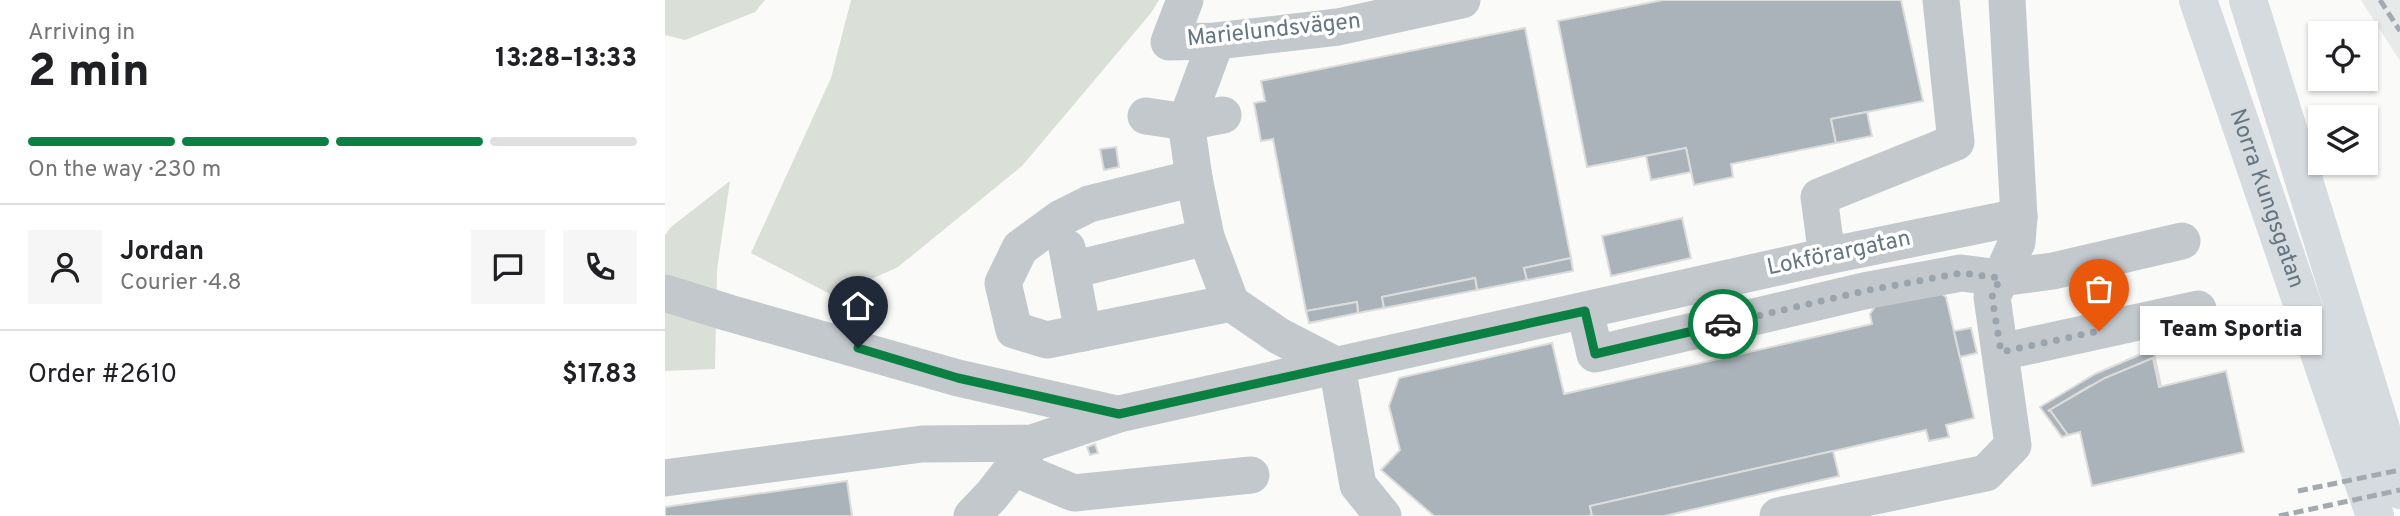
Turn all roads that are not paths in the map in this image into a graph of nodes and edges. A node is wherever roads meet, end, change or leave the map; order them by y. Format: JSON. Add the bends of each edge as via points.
{"nodes":[{"id":1,"x":1185,"y":0,"type":"edge"},
{"id":2,"x":1462,"y":0,"type":"edge"},
{"id":3,"x":1941,"y":0,"type":"edge"},
{"id":4,"x":2007,"y":0,"type":"edge"},
{"id":5,"x":2198,"y":0,"type":"edge"},
{"id":6,"x":2248,"y":0,"type":"edge"},
{"id":7,"x":1216,"y":41,"type":"junction"},
{"id":8,"x":1223,"y":115,"type":"dead end"},
{"id":9,"x":1146,"y":116,"type":"dead end"},
{"id":10,"x":1186,"y":122,"type":"junction"},
{"id":11,"x":1194,"y":177,"type":"junction"},
{"id":12,"x":2019,"y":217,"type":"junction"},
{"id":13,"x":1061,"y":218,"type":"junction"},
{"id":14,"x":1206,"y":237,"type":"junction"},
{"id":15,"x":2182,"y":241,"type":"dead end"},
{"id":16,"x":1827,"y":256,"type":"junction"},
{"id":17,"x":1072,"y":270,"type":"junction"},
{"id":18,"x":2000,"y":278,"type":"junction"},
{"id":19,"x":665,"y":292,"type":"edge"},
{"id":20,"x":1231,"y":303,"type":"junction"},
{"id":21,"x":2198,"y":309,"type":"dead end"},
{"id":22,"x":1585,"y":311,"type":"junction"},
{"id":23,"x":1083,"y":333,"type":"junction"},
{"id":24,"x":2001,"y":352,"type":"junction"},
{"id":25,"x":1337,"y":366,"type":"junction"},
{"id":26,"x":1119,"y":414,"type":"junction"},
{"id":27,"x":1023,"y":455,"type":"junction"},
{"id":28,"x":1251,"y":475,"type":"dead end"},
{"id":29,"x":665,"y":478,"type":"edge"},
{"id":30,"x":2400,"y":491,"type":"edge"},
{"id":31,"x":972,"y":516,"type":"edge"},
{"id":32,"x":1383,"y":516,"type":"edge"},
{"id":33,"x":1778,"y":516,"type":"edge"},
{"id":34,"x":2375,"y":516,"type":"edge"}],
"edges":[{"from":1,"to":7,"type":"street","name":"Marielundsvägen","via":[[1169,41]]},
{"from":2,"to":7,"type":"street","name":"Marielundsvägen","via":[[1338,27]]},
{"from":3,"to":16,"type":"street","via":[[1956,142],[1819,197]]},
{"from":4,"to":12,"type":"street"},
{"from":5,"to":34,"type":"main road","name":"Norra Kungsgatan"},
{"from":6,"to":30,"type":"main road","name":"Norra Kungsgatan"},
{"from":7,"to":10,"type":"street"},
{"from":8,"to":10,"type":"street"},
{"from":9,"to":10,"type":"street"},
{"from":10,"to":11,"type":"street"},
{"from":11,"to":13,"type":"street","via":[[1089,204]]},
{"from":11,"to":14,"type":"street"},
{"from":12,"to":16,"type":"street","name":"Lokförargatan"},
{"from":12,"to":18,"type":"street","via":[[2017,242]]},
{"from":13,"to":17,"type":"street"},
{"from":13,"to":23,"type":"street","via":[[1020,247],[1003,284],[1014,330],[1047,340]]},
{"from":14,"to":17,"type":"street"},
{"from":14,"to":20,"type":"street"},
{"from":15,"to":18,"type":"street","via":[[2053,271]]},
{"from":16,"to":22,"type":"street","name":"Lokförargatan"},
{"from":17,"to":23,"type":"street"},
{"from":18,"to":22,"type":"street","via":[[1961,273],[1864,291],[1595,354]]},
{"from":18,"to":24,"type":"street","via":[[1992,297]]},
{"from":19,"to":26,"type":"street","via":[[958,378]]},
{"from":20,"to":23,"type":"street"},
{"from":20,"to":25,"type":"street","via":[[1279,336]]},
{"from":21,"to":24,"type":"street"},
{"from":22,"to":25,"type":"street","name":"Lokförargatan"},
{"from":24,"to":33,"type":"street","via":[[2013,445],[1986,472]]},
{"from":25,"to":26,"type":"street","name":"Lokförargatan"},
{"from":25,"to":32,"type":"street","via":[[1358,485]]},
{"from":26,"to":27,"type":"street","name":"Lokförargatan"},
{"from":27,"to":28,"type":"street","via":[[1074,493]]},
{"from":27,"to":29,"type":"street","via":[[922,444]]},
{"from":27,"to":31,"type":"street"}]}
